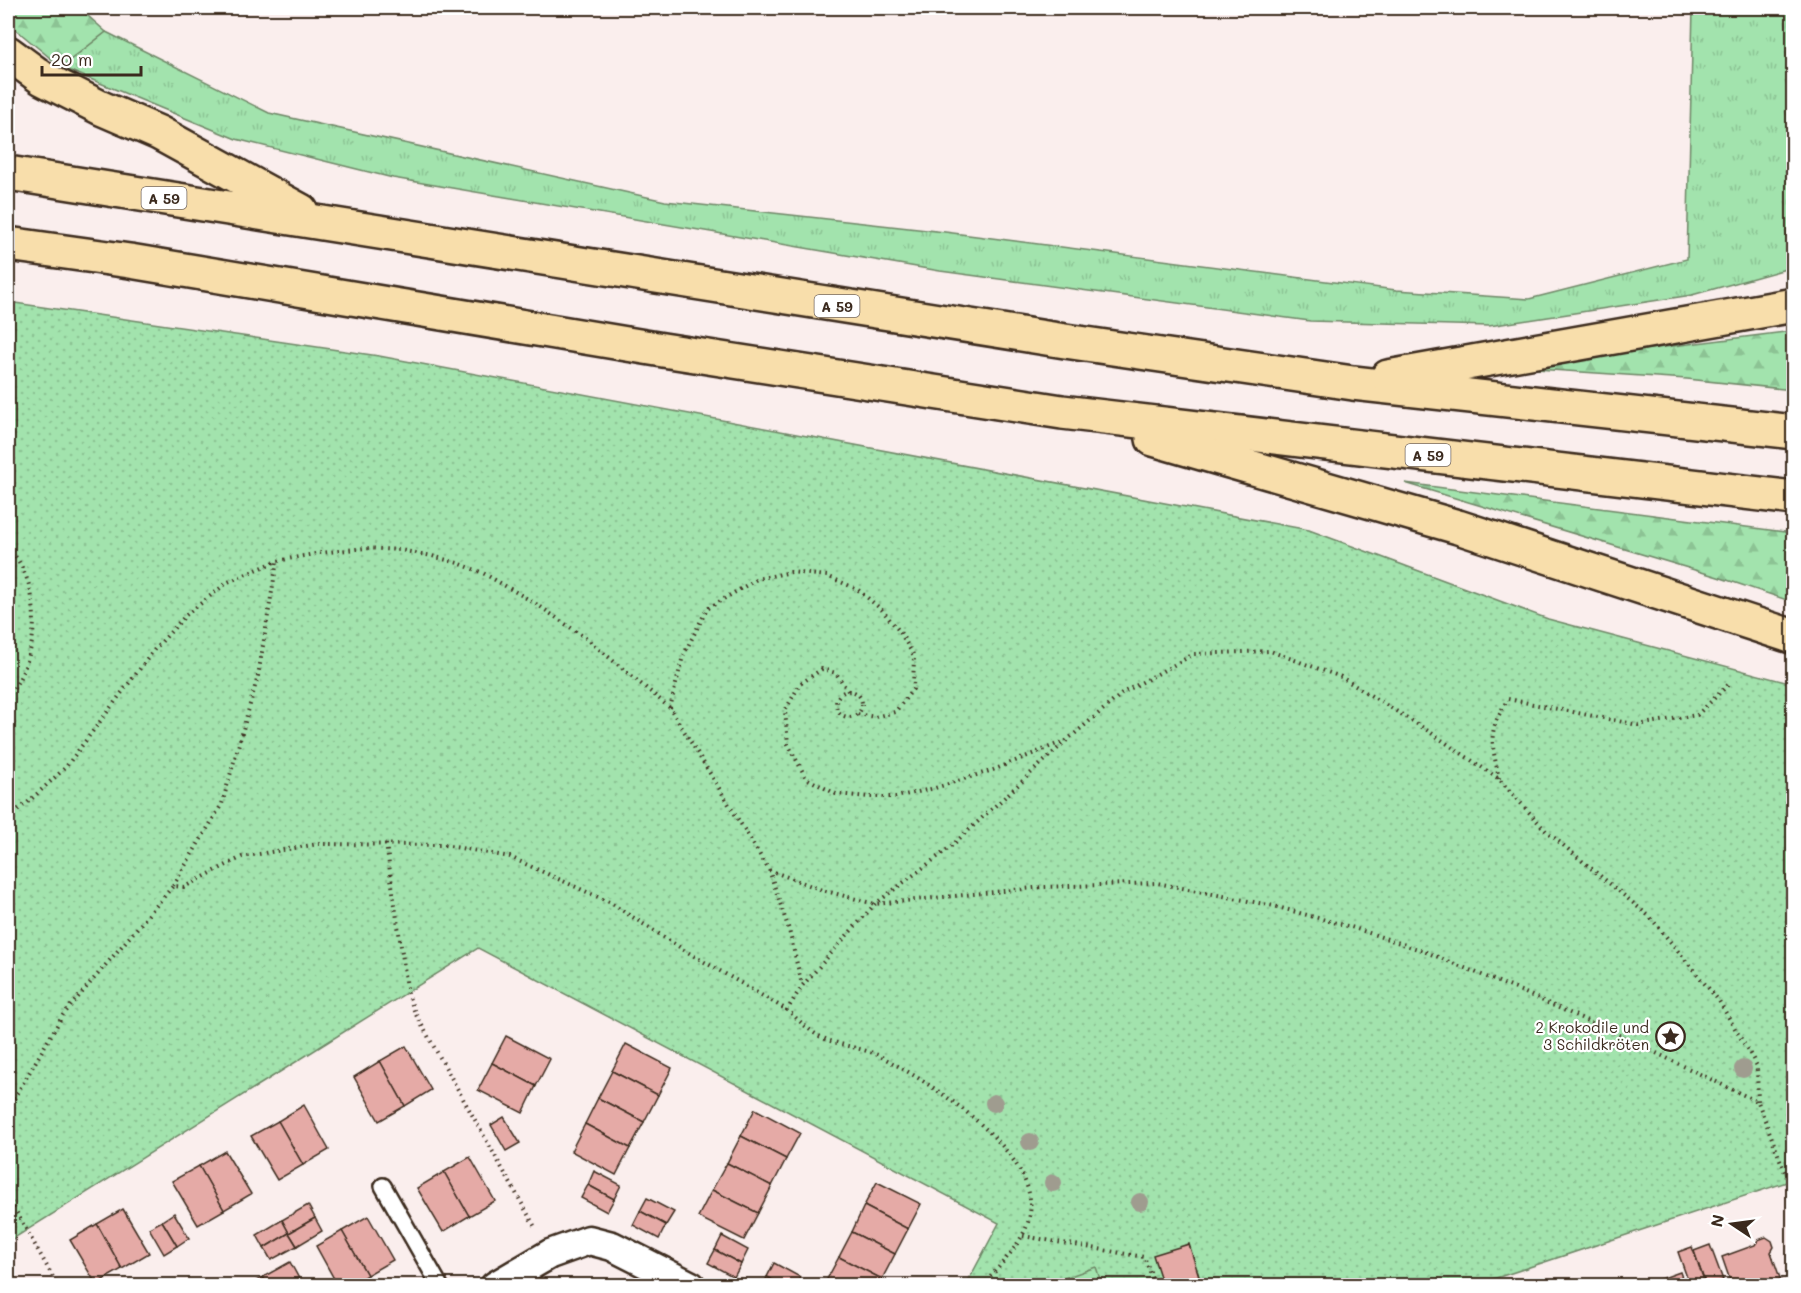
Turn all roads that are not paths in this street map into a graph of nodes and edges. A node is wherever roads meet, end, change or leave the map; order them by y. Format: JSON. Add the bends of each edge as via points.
{"nodes":[{"id":1,"x":8,"y":53,"type":"edge"},
{"id":2,"x":8,"y":173,"type":"edge"},
{"id":3,"x":321,"y":222,"type":"junction"},
{"id":4,"x":8,"y":244,"type":"edge"},
{"id":5,"x":130,"y":261,"type":"junction"},
{"id":6,"x":8,"y":265,"type":"edge"},
{"id":7,"x":1794,"y":305,"type":"edge"},
{"id":8,"x":1353,"y":383,"type":"junction"},
{"id":9,"x":1062,"y":412,"type":"junction"},
{"id":10,"x":1794,"y":432,"type":"edge"},
{"id":11,"x":1794,"y":498,"type":"edge"},
{"id":12,"x":1794,"y":637,"type":"edge"},
{"id":13,"x":383,"y":1186,"type":"dead end"},
{"id":14,"x":440,"y":1286,"type":"edge"},
{"id":15,"x":495,"y":1286,"type":"edge"},
{"id":16,"x":691,"y":1286,"type":"edge"}],
"edges":[{"from":1,"to":3,"type":"highway","via":[[42,78],[159,134]]},
{"from":2,"to":3,"type":"highway","number":"A 59"},
{"from":3,"to":8,"type":"highway","number":"A 59","via":[[972,327]]},
{"from":4,"to":5,"type":"highway","number":"A 59"},
{"from":5,"to":6,"type":"highway"},
{"from":5,"to":9,"type":"highway","number":"A 59"},
{"from":7,"to":8,"type":"highway"},
{"from":8,"to":10,"type":"highway","number":"A 59"},
{"from":9,"to":11,"type":"highway","number":"A 59"},
{"from":9,"to":12,"type":"highway","via":[[1458,527]]},
{"from":13,"to":14,"type":"lane"},
{"from":15,"to":16,"type":"street","via":[[550,1254],[589,1240],[612,1246]]}]}
